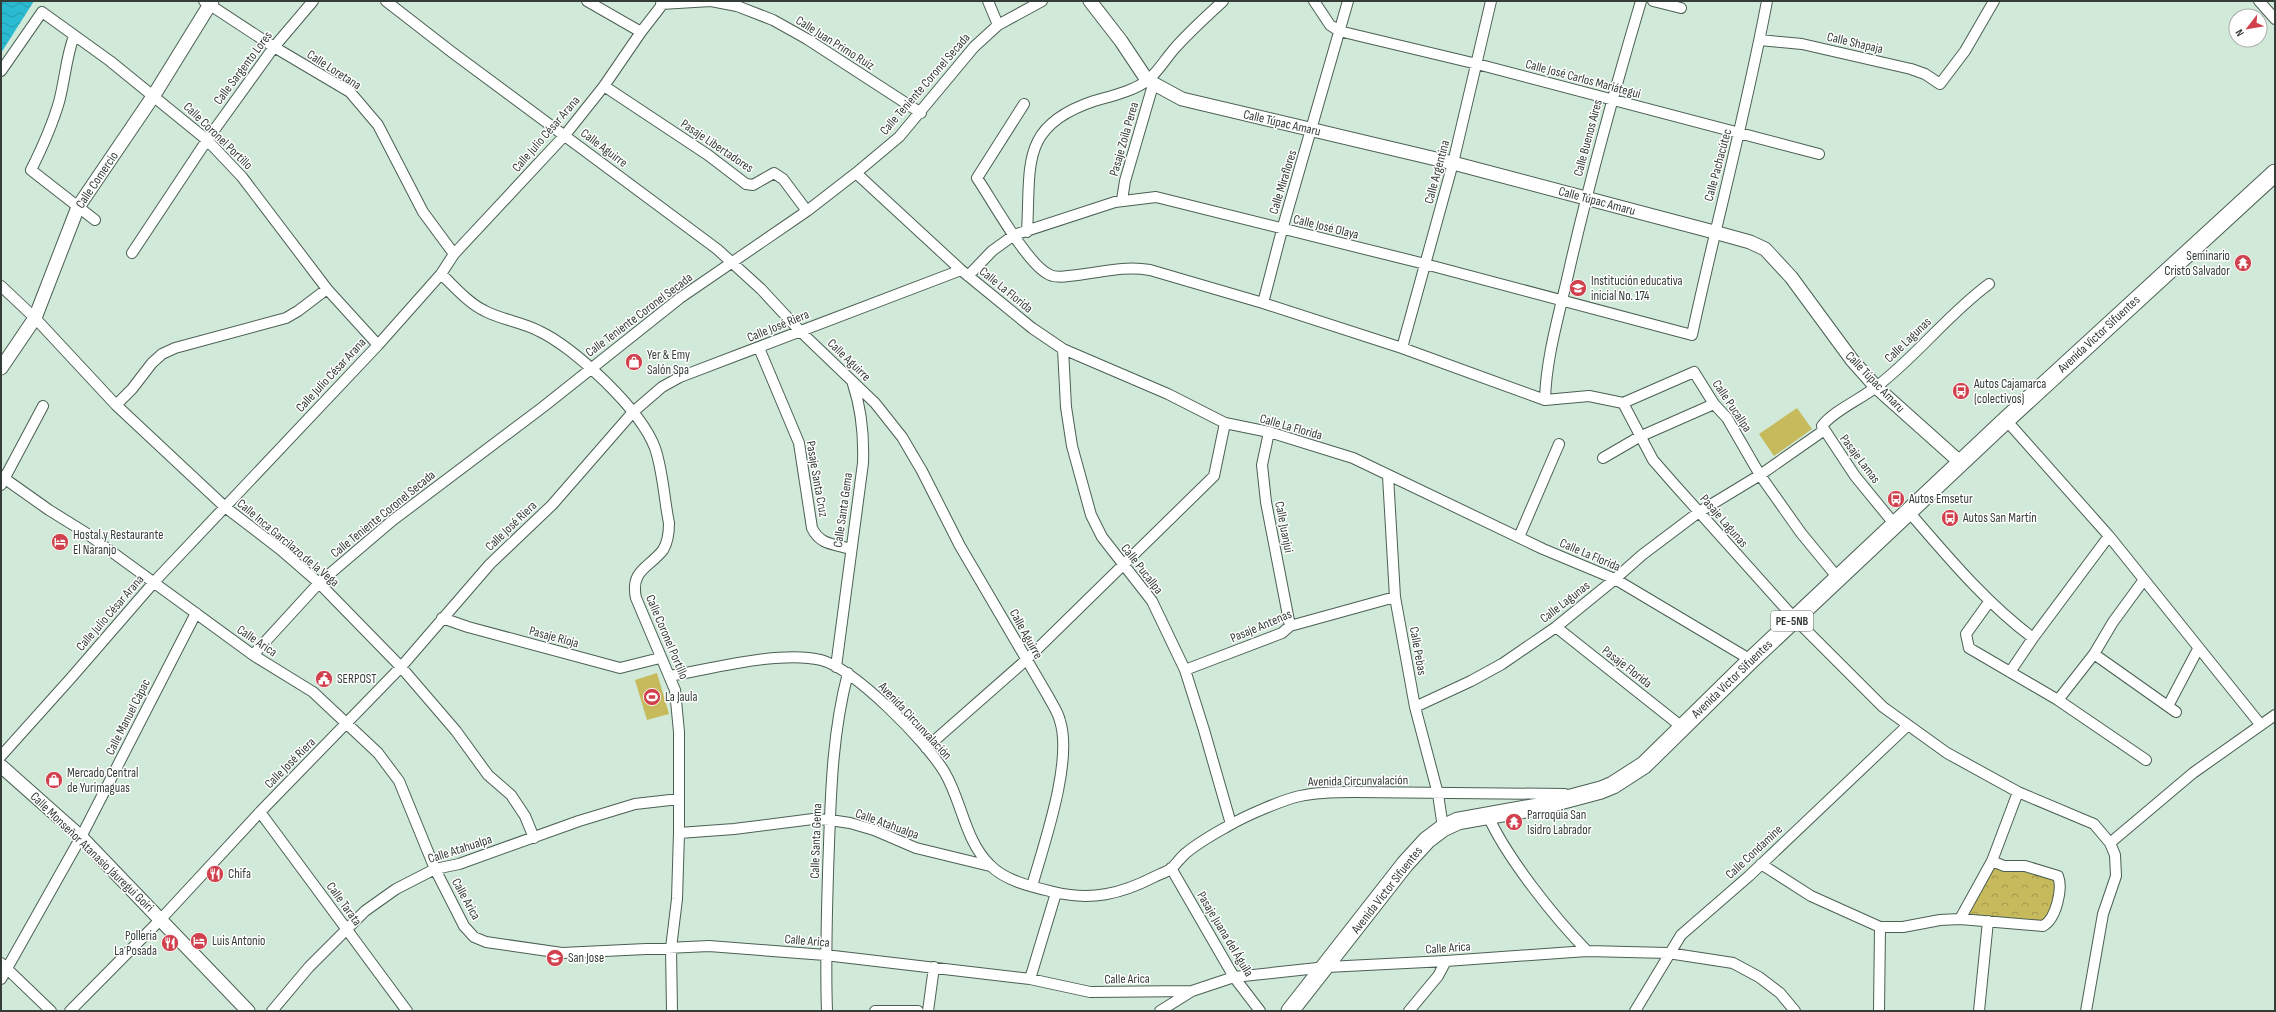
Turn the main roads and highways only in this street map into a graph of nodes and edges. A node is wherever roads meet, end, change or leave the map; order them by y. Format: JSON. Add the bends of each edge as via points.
{"nodes":[{"id":1,"x":2275,"y":173,"type":"edge"},
{"id":2,"x":1290,"y":1011,"type":"edge"}],
"edges":[{"from":1,"to":2,"type":"highway","name":"Avenida Victor Sifuentes","number":"PE-5NB","via":[[1960,463],[1638,769],[1613,785],[1586,794],[1537,807],[1458,821],[1427,840]]}]}
